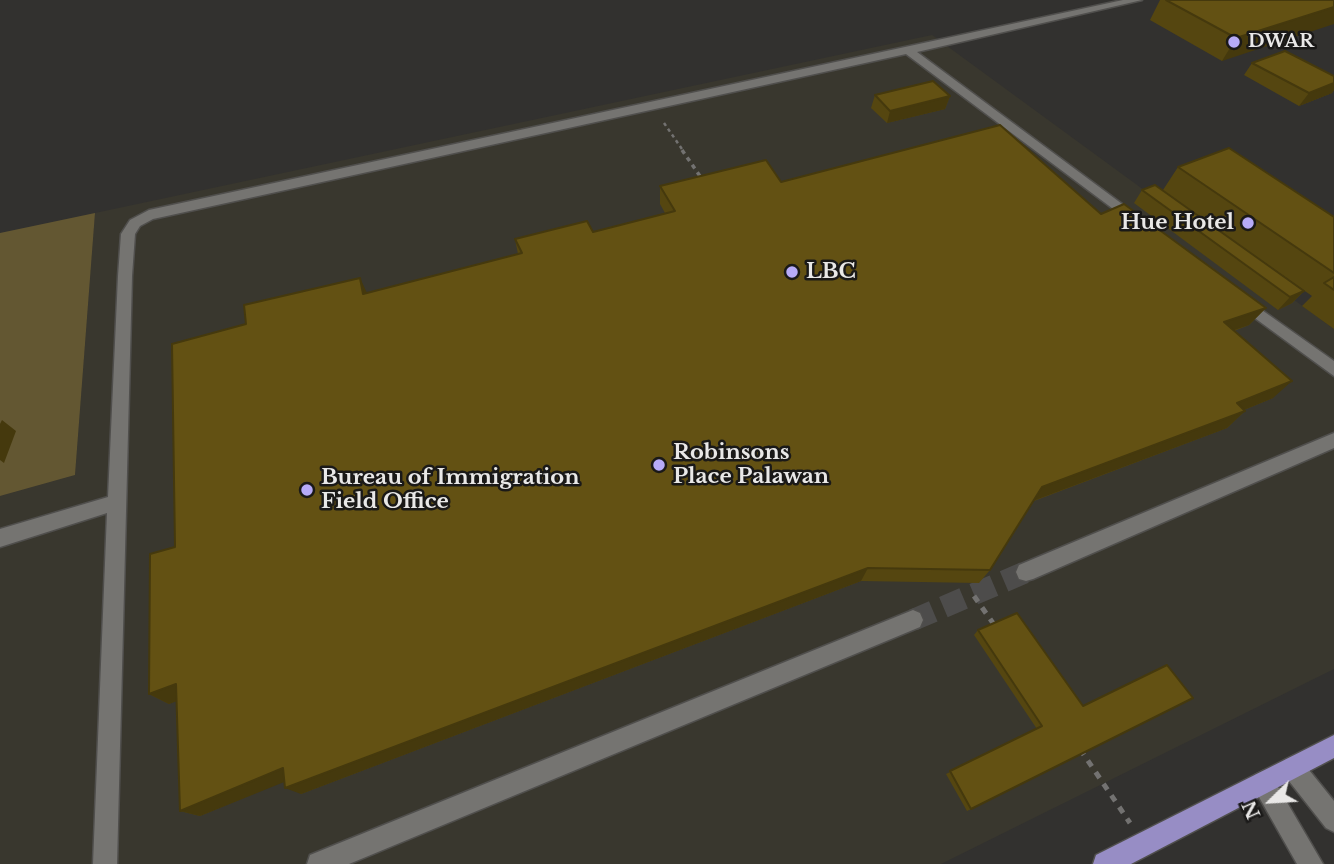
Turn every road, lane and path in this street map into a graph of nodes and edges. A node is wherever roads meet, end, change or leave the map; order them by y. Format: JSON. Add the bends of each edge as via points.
{"nodes":[{"id":1,"x":1137,"y":0,"type":"edge"},
{"id":2,"x":909,"y":51,"type":"junction"},
{"id":3,"x":654,"y":107,"type":"junction"},
{"id":4,"x":703,"y":181,"type":"edge"},
{"id":5,"x":1144,"y":227,"type":"edge"},
{"id":6,"x":1233,"y":295,"type":"edge"},
{"id":7,"x":1334,"y":370,"type":"edge"},
{"id":8,"x":1334,"y":440,"type":"edge"},
{"id":9,"x":118,"y":502,"type":"junction"},
{"id":10,"x":0,"y":538,"type":"edge"},
{"id":11,"x":1026,"y":572,"type":"tunnel mouth"},
{"id":12,"x":974,"y":596,"type":"dead end"},
{"id":13,"x":913,"y":620,"type":"tunnel mouth"},
{"id":14,"x":998,"y":630,"type":"edge"},
{"id":15,"x":1076,"y":743,"type":"edge"},
{"id":16,"x":1332,"y":751,"type":"edge"},
{"id":17,"x":1293,"y":768,"type":"junction"},
{"id":18,"x":1263,"y":783,"type":"junction"},
{"id":19,"x":1334,"y":820,"type":"edge"},
{"id":20,"x":1144,"y":844,"type":"junction"},
{"id":21,"x":105,"y":864,"type":"edge"},
{"id":22,"x":318,"y":864,"type":"edge"},
{"id":23,"x":1108,"y":864,"type":"edge"},
{"id":24,"x":1311,"y":864,"type":"edge"}],
"edges":[{"from":1,"to":2,"type":"lane"},
{"from":2,"to":3,"type":"lane"},
{"from":2,"to":5,"type":"lane"},
{"from":3,"to":4,"type":"path"},
{"from":3,"to":9,"type":"lane","via":[[149,215],[135,223],[128,234],[125,276]]},
{"from":6,"to":7,"type":"lane"},
{"from":8,"to":11,"type":"lane"},
{"from":9,"to":10,"type":"lane"},
{"from":9,"to":21,"type":"lane"},
{"from":12,"to":14,"type":"path"},
{"from":13,"to":22,"type":"lane"},
{"from":15,"to":20,"type":"path"},
{"from":16,"to":17,"type":"main road"},
{"from":17,"to":18,"type":"main road"},
{"from":17,"to":19,"type":"lane"},
{"from":18,"to":20,"type":"main road"},
{"from":18,"to":24,"type":"lane"},
{"from":20,"to":23,"type":"main road"}]}
